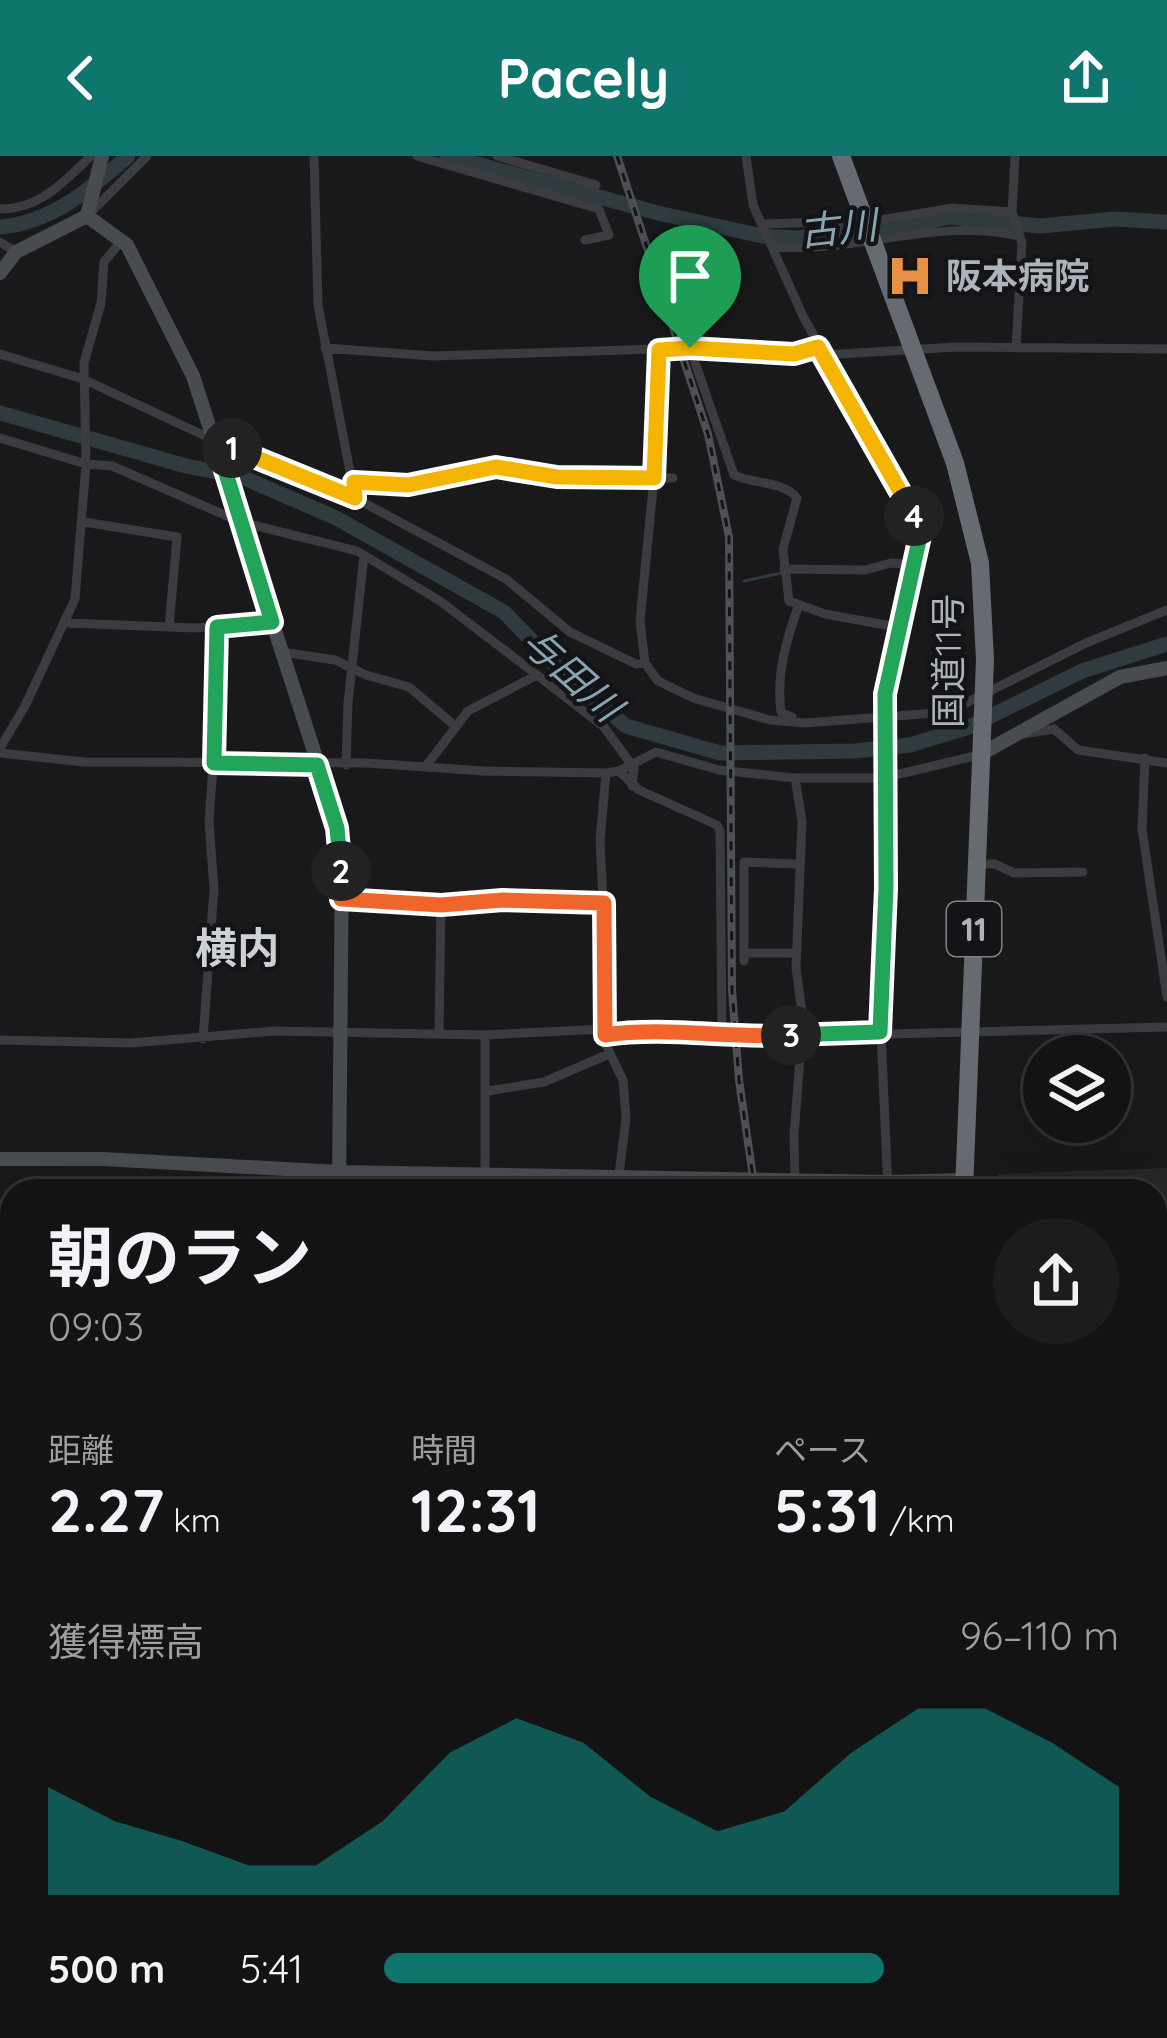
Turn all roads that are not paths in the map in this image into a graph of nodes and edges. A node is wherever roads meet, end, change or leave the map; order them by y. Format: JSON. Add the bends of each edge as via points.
{"nodes":[{"id":1,"x":147,"y":156,"type":"edge"},
{"id":2,"x":314,"y":156,"type":"edge"},
{"id":3,"x":418,"y":156,"type":"edge"},
{"id":4,"x":497,"y":156,"type":"edge"},
{"id":5,"x":560,"y":156,"type":"edge"},
{"id":6,"x":746,"y":156,"type":"edge"},
{"id":7,"x":841,"y":156,"type":"edge"},
{"id":8,"x":1016,"y":156,"type":"edge"},
{"id":9,"x":98,"y":157,"type":"edge"},
{"id":10,"x":559,"y":172,"type":"junction"},
{"id":11,"x":596,"y":185,"type":"dead end"},
{"id":12,"x":0,"y":209,"type":"edge"},
{"id":13,"x":88,"y":210,"type":"junction"},
{"id":14,"x":1012,"y":214,"type":"junction"},
{"id":15,"x":765,"y":226,"type":"junction"},
{"id":16,"x":866,"y":231,"type":"junction"},
{"id":17,"x":1020,"y":234,"type":"junction"},
{"id":18,"x":122,"y":240,"type":"junction"},
{"id":19,"x":585,"y":240,"type":"dead end"},
{"id":20,"x":0,"y":242,"type":"edge"},
{"id":21,"x":772,"y":245,"type":"junction"},
{"id":22,"x":16,"y":251,"type":"junction"},
{"id":23,"x":0,"y":273,"type":"edge"},
{"id":24,"x":326,"y":348,"type":"junction"},
{"id":25,"x":690,"y":348,"type":"junction"},
{"id":26,"x":1016,"y":348,"type":"junction"},
{"id":27,"x":911,"y":349,"type":"junction"},
{"id":28,"x":1167,"y":349,"type":"edge"},
{"id":29,"x":659,"y":350,"type":"junction"},
{"id":30,"x":821,"y":351,"type":"junction"},
{"id":31,"x":0,"y":354,"type":"edge"},
{"id":32,"x":83,"y":382,"type":"junction"},
{"id":33,"x":0,"y":438,"type":"edge"},
{"id":34,"x":217,"y":444,"type":"junction"},
{"id":35,"x":86,"y":461,"type":"junction"},
{"id":36,"x":654,"y":478,"type":"junction"},
{"id":37,"x":673,"y":478,"type":"dead end"},
{"id":38,"x":354,"y":482,"type":"junction"},
{"id":39,"x":355,"y":498,"type":"junction"},
{"id":40,"x":239,"y":515,"type":"junction"},
{"id":41,"x":83,"y":522,"type":"junction"},
{"id":42,"x":364,"y":555,"type":"junction"},
{"id":43,"x":914,"y":566,"type":"junction"},
{"id":44,"x":784,"y":568,"type":"junction"},
{"id":45,"x":798,"y":607,"type":"junction"},
{"id":46,"x":1167,"y":610,"type":"edge"},
{"id":47,"x":272,"y":622,"type":"junction"},
{"id":48,"x":67,"y":623,"type":"junction"},
{"id":49,"x":169,"y":626,"type":"junction"},
{"id":50,"x":217,"y":627,"type":"junction"},
{"id":51,"x":897,"y":627,"type":"junction"},
{"id":52,"x":281,"y":652,"type":"junction"},
{"id":53,"x":644,"y":663,"type":"junction"},
{"id":54,"x":353,"y":668,"type":"junction"},
{"id":55,"x":1167,"y":668,"type":"edge"},
{"id":56,"x":537,"y":674,"type":"junction"},
{"id":57,"x":982,"y":697,"type":"junction"},
{"id":58,"x":884,"y":718,"type":"junction"},
{"id":59,"x":806,"y":723,"type":"junction"},
{"id":60,"x":454,"y":725,"type":"junction"},
{"id":61,"x":1018,"y":733,"type":"junction"},
{"id":62,"x":980,"y":748,"type":"junction"},
{"id":63,"x":0,"y":750,"type":"edge"},
{"id":64,"x":1145,"y":758,"type":"junction"},
{"id":65,"x":214,"y":763,"type":"junction"},
{"id":66,"x":1167,"y":763,"type":"edge"},
{"id":67,"x":631,"y":764,"type":"junction"},
{"id":68,"x":317,"y":765,"type":"junction"},
{"id":69,"x":346,"y":765,"type":"junction"},
{"id":70,"x":426,"y":766,"type":"junction"},
{"id":71,"x":619,"y":771,"type":"junction"},
{"id":72,"x":606,"y":773,"type":"junction"},
{"id":73,"x":883,"y":774,"type":"junction"},
{"id":74,"x":795,"y":778,"type":"junction"},
{"id":75,"x":632,"y":786,"type":"junction"},
{"id":76,"x":798,"y":864,"type":"junction"},
{"id":77,"x":977,"y":864,"type":"junction"},
{"id":78,"x":1083,"y":872,"type":"dead end"},
{"id":79,"x":341,"y":899,"type":"junction"},
{"id":80,"x":604,"y":903,"type":"junction"},
{"id":81,"x":441,"y":905,"type":"junction"},
{"id":82,"x":796,"y":953,"type":"junction"},
{"id":83,"x":1167,"y":998,"type":"edge"},
{"id":84,"x":1167,"y":1027,"type":"edge"},
{"id":85,"x":970,"y":1031,"type":"junction"},
{"id":86,"x":440,"y":1032,"type":"junction"},
{"id":87,"x":605,"y":1032,"type":"junction"},
{"id":88,"x":880,"y":1032,"type":"junction"},
{"id":89,"x":340,"y":1033,"type":"junction"},
{"id":90,"x":485,"y":1034,"type":"junction"},
{"id":91,"x":803,"y":1034,"type":"junction"},
{"id":92,"x":722,"y":1037,"type":"junction"},
{"id":93,"x":0,"y":1040,"type":"edge"},
{"id":94,"x":203,"y":1040,"type":"junction"},
{"id":95,"x":609,"y":1054,"type":"junction"},
{"id":96,"x":488,"y":1091,"type":"junction"},
{"id":97,"x":0,"y":1159,"type":"edge"},
{"id":98,"x":339,"y":1172,"type":"junction"},
{"id":99,"x":339,"y":1179,"type":"edge"},
{"id":100,"x":432,"y":1179,"type":"edge"},
{"id":101,"x":485,"y":1179,"type":"edge"},
{"id":102,"x":619,"y":1179,"type":"edge"},
{"id":103,"x":795,"y":1179,"type":"edge"},
{"id":104,"x":887,"y":1179,"type":"edge"},
{"id":105,"x":964,"y":1179,"type":"edge"}],
"edges":[{"from":1,"to":13,"type":"street"},
{"from":2,"to":24,"type":"street","via":[[314,271]]},
{"from":3,"to":19,"type":"street","via":[[599,209],[609,235]]},
{"from":4,"to":10,"type":"street"},
{"from":5,"to":10,"type":"street"},
{"from":6,"to":15,"type":"street"},
{"from":7,"to":16,"type":"highway","name":"国道11号","number":"11"},
{"from":8,"to":14,"type":"street"},
{"from":9,"to":12,"type":"street","via":[[57,189]]},
{"from":9,"to":13,"type":"street"},
{"from":10,"to":11,"type":"street"},
{"from":13,"to":18,"type":"street"},
{"from":13,"to":22,"type":"street"},
{"from":14,"to":16,"type":"street","via":[[953,208]]},
{"from":14,"to":17,"type":"street"},
{"from":15,"to":16,"type":"street"},
{"from":15,"to":21,"type":"street"},
{"from":16,"to":17,"type":"street"},
{"from":16,"to":21,"type":"street"},
{"from":16,"to":27,"type":"highway","name":"国道11号","number":"11"},
{"from":17,"to":26,"type":"street"},
{"from":18,"to":32,"type":"street","via":[[104,262]]},
{"from":18,"to":34,"type":"street","via":[[193,376]]},
{"from":20,"to":22,"type":"street"},
{"from":21,"to":30,"type":"street"},
{"from":22,"to":23,"type":"street"},
{"from":24,"to":29,"type":"street","via":[[433,356]]},
{"from":24,"to":38,"type":"street"},
{"from":25,"to":29,"type":"street"},
{"from":25,"to":30,"type":"street"},
{"from":25,"to":44,"type":"street","via":[[734,475],[784,487],[796,498]]},
{"from":26,"to":27,"type":"street"},
{"from":26,"to":28,"type":"street"},
{"from":27,"to":30,"type":"street"},
{"from":27,"to":57,"type":"highway","name":"国道11号","number":"11","via":[[972,520],[983,596]]},
{"from":29,"to":36,"type":"street"},
{"from":30,"to":43,"type":"street","via":[[917,524]]},
{"from":31,"to":32,"type":"street"},
{"from":32,"to":34,"type":"street"},
{"from":32,"to":35,"type":"street"},
{"from":33,"to":35,"type":"street"},
{"from":34,"to":39,"type":"street"},
{"from":34,"to":40,"type":"street"},
{"from":35,"to":40,"type":"street"},
{"from":35,"to":41,"type":"street"},
{"from":36,"to":37,"type":"street"},
{"from":36,"to":38,"type":"street","via":[[496,467],[408,485]]},
{"from":36,"to":53,"type":"street","via":[[642,579]]},
{"from":38,"to":39,"type":"street"},
{"from":39,"to":53,"type":"street","via":[[506,579],[570,632]]},
{"from":40,"to":42,"type":"street"},
{"from":40,"to":47,"type":"street"},
{"from":41,"to":48,"type":"street"},
{"from":41,"to":49,"type":"street","via":[[177,537]]},
{"from":42,"to":54,"type":"street"},
{"from":42,"to":56,"type":"street"},
{"from":43,"to":44,"type":"street"},
{"from":43,"to":51,"type":"street"},
{"from":44,"to":45,"type":"street","via":[[787,595]]},
{"from":45,"to":51,"type":"street"},
{"from":45,"to":59,"type":"street","via":[[782,656],[779,702],[785,716]]},
{"from":46,"to":57,"type":"street"},
{"from":47,"to":50,"type":"street"},
{"from":47,"to":52,"type":"street"},
{"from":48,"to":49,"type":"street"},
{"from":48,"to":63,"type":"street"},
{"from":49,"to":50,"type":"street"},
{"from":50,"to":65,"type":"street"},
{"from":51,"to":58,"type":"street"},
{"from":52,"to":54,"type":"street"},
{"from":52,"to":68,"type":"street"},
{"from":53,"to":59,"type":"street","via":[[658,681],[693,698],[748,717]]},
{"from":54,"to":60,"type":"street","via":[[409,687]]},
{"from":54,"to":69,"type":"street"},
{"from":55,"to":61,"type":"street","via":[[1120,677]]},
{"from":56,"to":60,"type":"street"},
{"from":56,"to":67,"type":"street","via":[[604,728]]},
{"from":57,"to":58,"type":"street","via":[[948,712]]},
{"from":57,"to":62,"type":"highway","name":"国道11号","number":"11"},
{"from":58,"to":59,"type":"street"},
{"from":58,"to":73,"type":"street"},
{"from":60,"to":70,"type":"street"},
{"from":61,"to":62,"type":"street"},
{"from":61,"to":64,"type":"street","via":[[1054,729],[1078,750]]},
{"from":62,"to":73,"type":"street"},
{"from":62,"to":77,"type":"highway","name":"国道11号","number":"11"},
{"from":63,"to":65,"type":"street","via":[[84,762]]},
{"from":64,"to":66,"type":"street"},
{"from":64,"to":83,"type":"street","via":[[1142,829]]},
{"from":65,"to":68,"type":"street"},
{"from":65,"to":94,"type":"street"},
{"from":67,"to":71,"type":"street"},
{"from":67,"to":74,"type":"street","via":[[656,752],[719,770]]},
{"from":67,"to":75,"type":"street"},
{"from":68,"to":69,"type":"street"},
{"from":68,"to":79,"type":"street","via":[[339,841]]},
{"from":69,"to":70,"type":"street"},
{"from":70,"to":72,"type":"street"},
{"from":71,"to":72,"type":"street"},
{"from":71,"to":75,"type":"street"},
{"from":72,"to":80,"type":"street"},
{"from":73,"to":74,"type":"street"},
{"from":73,"to":88,"type":"street"},
{"from":74,"to":76,"type":"street"},
{"from":75,"to":92,"type":"street","via":[[720,831]]},
{"from":76,"to":82,"type":"street"},
{"from":76,"to":82,"type":"street","via":[[744,862],[744,957]]},
{"from":77,"to":78,"type":"street","via":[[1014,873]]},
{"from":77,"to":85,"type":"highway","name":"国道11号","number":"11"},
{"from":79,"to":81,"type":"street"},
{"from":79,"to":89,"type":"street"},
{"from":80,"to":81,"type":"street"},
{"from":80,"to":87,"type":"street"},
{"from":81,"to":86,"type":"street"},
{"from":82,"to":91,"type":"street"},
{"from":84,"to":85,"type":"street"},
{"from":85,"to":88,"type":"street"},
{"from":85,"to":105,"type":"highway","name":"国道11号","number":"11"},
{"from":86,"to":89,"type":"street"},
{"from":86,"to":90,"type":"street"},
{"from":87,"to":90,"type":"street"},
{"from":87,"to":92,"type":"street"},
{"from":87,"to":95,"type":"street"},
{"from":88,"to":91,"type":"street"},
{"from":88,"to":104,"type":"street"},
{"from":89,"to":94,"type":"street"},
{"from":89,"to":98,"type":"street"},
{"from":90,"to":96,"type":"street"},
{"from":91,"to":92,"type":"street"},
{"from":91,"to":103,"type":"street"},
{"from":93,"to":94,"type":"street"},
{"from":95,"to":96,"type":"street","via":[[544,1082]]},
{"from":95,"to":102,"type":"street","via":[[626,1118]]},
{"from":96,"to":101,"type":"street"},
{"from":97,"to":98,"type":"street"},
{"from":98,"to":99,"type":"street"},
{"from":98,"to":100,"type":"street"}]}
